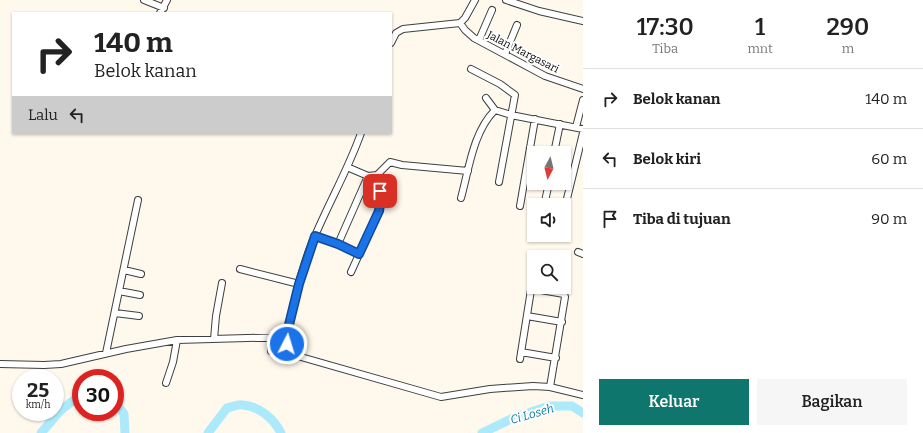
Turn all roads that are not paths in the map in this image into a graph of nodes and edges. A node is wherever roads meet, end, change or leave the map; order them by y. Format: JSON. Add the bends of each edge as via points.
{"nodes":[{"id":1,"x":144,"y":0,"type":"edge"},
{"id":2,"x":167,"y":0,"type":"edge"},
{"id":3,"x":475,"y":0,"type":"edge"},
{"id":4,"x":506,"y":0,"type":"edge"},
{"id":5,"x":160,"y":8,"type":"edge"},
{"id":6,"x":492,"y":10,"type":"dead end"},
{"id":7,"x":583,"y":21,"type":"edge"},
{"id":8,"x":460,"y":23,"type":"junction"},
{"id":9,"x":517,"y":25,"type":"dead end"},
{"id":10,"x":392,"y":28,"type":"edge"},
{"id":11,"x":398,"y":31,"type":"junction"},
{"id":12,"x":479,"y":40,"type":"junction"},
{"id":13,"x":392,"y":41,"type":"edge"},
{"id":14,"x":505,"y":54,"type":"junction"},
{"id":15,"x":471,"y":69,"type":"dead end"},
{"id":16,"x":583,"y":89,"type":"edge"},
{"id":17,"x":486,"y":98,"type":"dead end"},
{"id":18,"x":583,"y":100,"type":"edge"},
{"id":19,"x":495,"y":110,"type":"junction"},
{"id":20,"x":511,"y":115,"type":"junction"},
{"id":21,"x":535,"y":119,"type":"junction"},
{"id":22,"x":560,"y":124,"type":"junction"},
{"id":23,"x":576,"y":128,"type":"junction"},
{"id":24,"x":583,"y":129,"type":"edge"},
{"id":25,"x":583,"y":133,"type":"edge"},
{"id":26,"x":361,"y":134,"type":"edge"},
{"id":27,"x":555,"y":146,"type":"edge"},
{"id":28,"x":347,"y":167,"type":"junction"},
{"id":29,"x":468,"y":171,"type":"junction"},
{"id":30,"x":376,"y":175,"type":"junction"},
{"id":31,"x":368,"y":176,"type":"junction"},
{"id":32,"x":500,"y":182,"type":"dead end"},
{"id":33,"x":461,"y":198,"type":"dead end"},
{"id":34,"x":567,"y":198,"type":"edge"},
{"id":35,"x":138,"y":200,"type":"dead end"},
{"id":36,"x":520,"y":206,"type":"dead end"},
{"id":37,"x":315,"y":236,"type":"junction"},
{"id":38,"x":338,"y":244,"type":"junction"},
{"id":39,"x":359,"y":254,"type":"junction"},
{"id":40,"x":240,"y":269,"type":"dead end"},
{"id":41,"x":124,"y":270,"type":"junction"},
{"id":42,"x":351,"y":272,"type":"dead end"},
{"id":43,"x":141,"y":274,"type":"dead end"},
{"id":44,"x":222,"y":283,"type":"dead end"},
{"id":45,"x":299,"y":284,"type":"junction"},
{"id":46,"x":119,"y":291,"type":"junction"},
{"id":47,"x":140,"y":295,"type":"dead end"},
{"id":48,"x":115,"y":313,"type":"junction"},
{"id":49,"x":139,"y":316,"type":"dead end"},
{"id":50,"x":527,"y":316,"type":"junction"},
{"id":51,"x":562,"y":322,"type":"junction"},
{"id":52,"x":272,"y":337,"type":"junction"},
{"id":53,"x":286,"y":337,"type":"junction"},
{"id":54,"x":214,"y":339,"type":"junction"},
{"id":55,"x":177,"y":340,"type":"junction"},
{"id":56,"x":271,"y":351,"type":"dead end"},
{"id":57,"x":106,"y":354,"type":"junction"},
{"id":58,"x":556,"y":358,"type":"junction"},
{"id":59,"x":0,"y":364,"type":"edge"},
{"id":60,"x":166,"y":383,"type":"dead end"},
{"id":61,"x":550,"y":387,"type":"junction"},
{"id":62,"x":583,"y":395,"type":"edge"}],
"edges":[{"from":1,"to":5,"type":"street"},
{"from":2,"to":5,"type":"street"},
{"from":3,"to":8,"type":"street"},
{"from":4,"to":7,"type":"street"},
{"from":6,"to":12,"type":"street"},
{"from":8,"to":11,"type":"street"},
{"from":8,"to":12,"type":"street","name":"Jalan Margasari","via":[[469,34]]},
{"from":9,"to":14,"type":"street"},
{"from":10,"to":11,"type":"street"},
{"from":11,"to":13,"type":"street"},
{"from":12,"to":14,"type":"street","name":"Jalan Margasari"},
{"from":14,"to":16,"type":"street","name":"Jalan Margasari","via":[[545,76]]},
{"from":15,"to":20,"type":"street","via":[[514,94],[516,97]]},
{"from":17,"to":19,"type":"street"},
{"from":18,"to":23,"type":"street"},
{"from":19,"to":20,"type":"street"},
{"from":19,"to":29,"type":"street","via":[[480,133]]},
{"from":20,"to":21,"type":"street"},
{"from":20,"to":32,"type":"street"},
{"from":21,"to":22,"type":"street"},
{"from":21,"to":36,"type":"street"},
{"from":22,"to":23,"type":"street"},
{"from":22,"to":27,"type":"street"},
{"from":23,"to":24,"type":"street"},
{"from":25,"to":34,"type":"street"},
{"from":26,"to":28,"type":"street"},
{"from":28,"to":31,"type":"street"},
{"from":28,"to":37,"type":"street"},
{"from":29,"to":30,"type":"street","via":[[390,162]]},
{"from":29,"to":33,"type":"street"},
{"from":30,"to":31,"type":"street"},
{"from":30,"to":39,"type":"street","via":[[380,191],[380,208]]},
{"from":31,"to":38,"type":"street"},
{"from":35,"to":41,"type":"street"},
{"from":37,"to":38,"type":"street"},
{"from":37,"to":45,"type":"street"},
{"from":38,"to":39,"type":"street"},
{"from":39,"to":42,"type":"street"},
{"from":40,"to":45,"type":"street"},
{"from":41,"to":43,"type":"street"},
{"from":41,"to":46,"type":"street"},
{"from":44,"to":54,"type":"street"},
{"from":45,"to":53,"type":"street"},
{"from":46,"to":47,"type":"street"},
{"from":46,"to":48,"type":"street"},
{"from":48,"to":49,"type":"street"},
{"from":48,"to":57,"type":"street"},
{"from":50,"to":51,"type":"street"},
{"from":50,"to":51,"type":"street","via":[[530,292],[536,289],[564,295]]},
{"from":50,"to":58,"type":"street","via":[[521,356]]},
{"from":51,"to":58,"type":"street"},
{"from":52,"to":53,"type":"street"},
{"from":52,"to":54,"type":"street"},
{"from":52,"to":56,"type":"street"},
{"from":53,"to":61,"type":"street","via":[[288,347],[298,356],[441,397],[484,390]]},
{"from":54,"to":55,"type":"street"},
{"from":55,"to":57,"type":"street"},
{"from":55,"to":60,"type":"street"},
{"from":57,"to":59,"type":"street","via":[[61,364]]},
{"from":58,"to":61,"type":"street"},
{"from":61,"to":62,"type":"street"}]}
